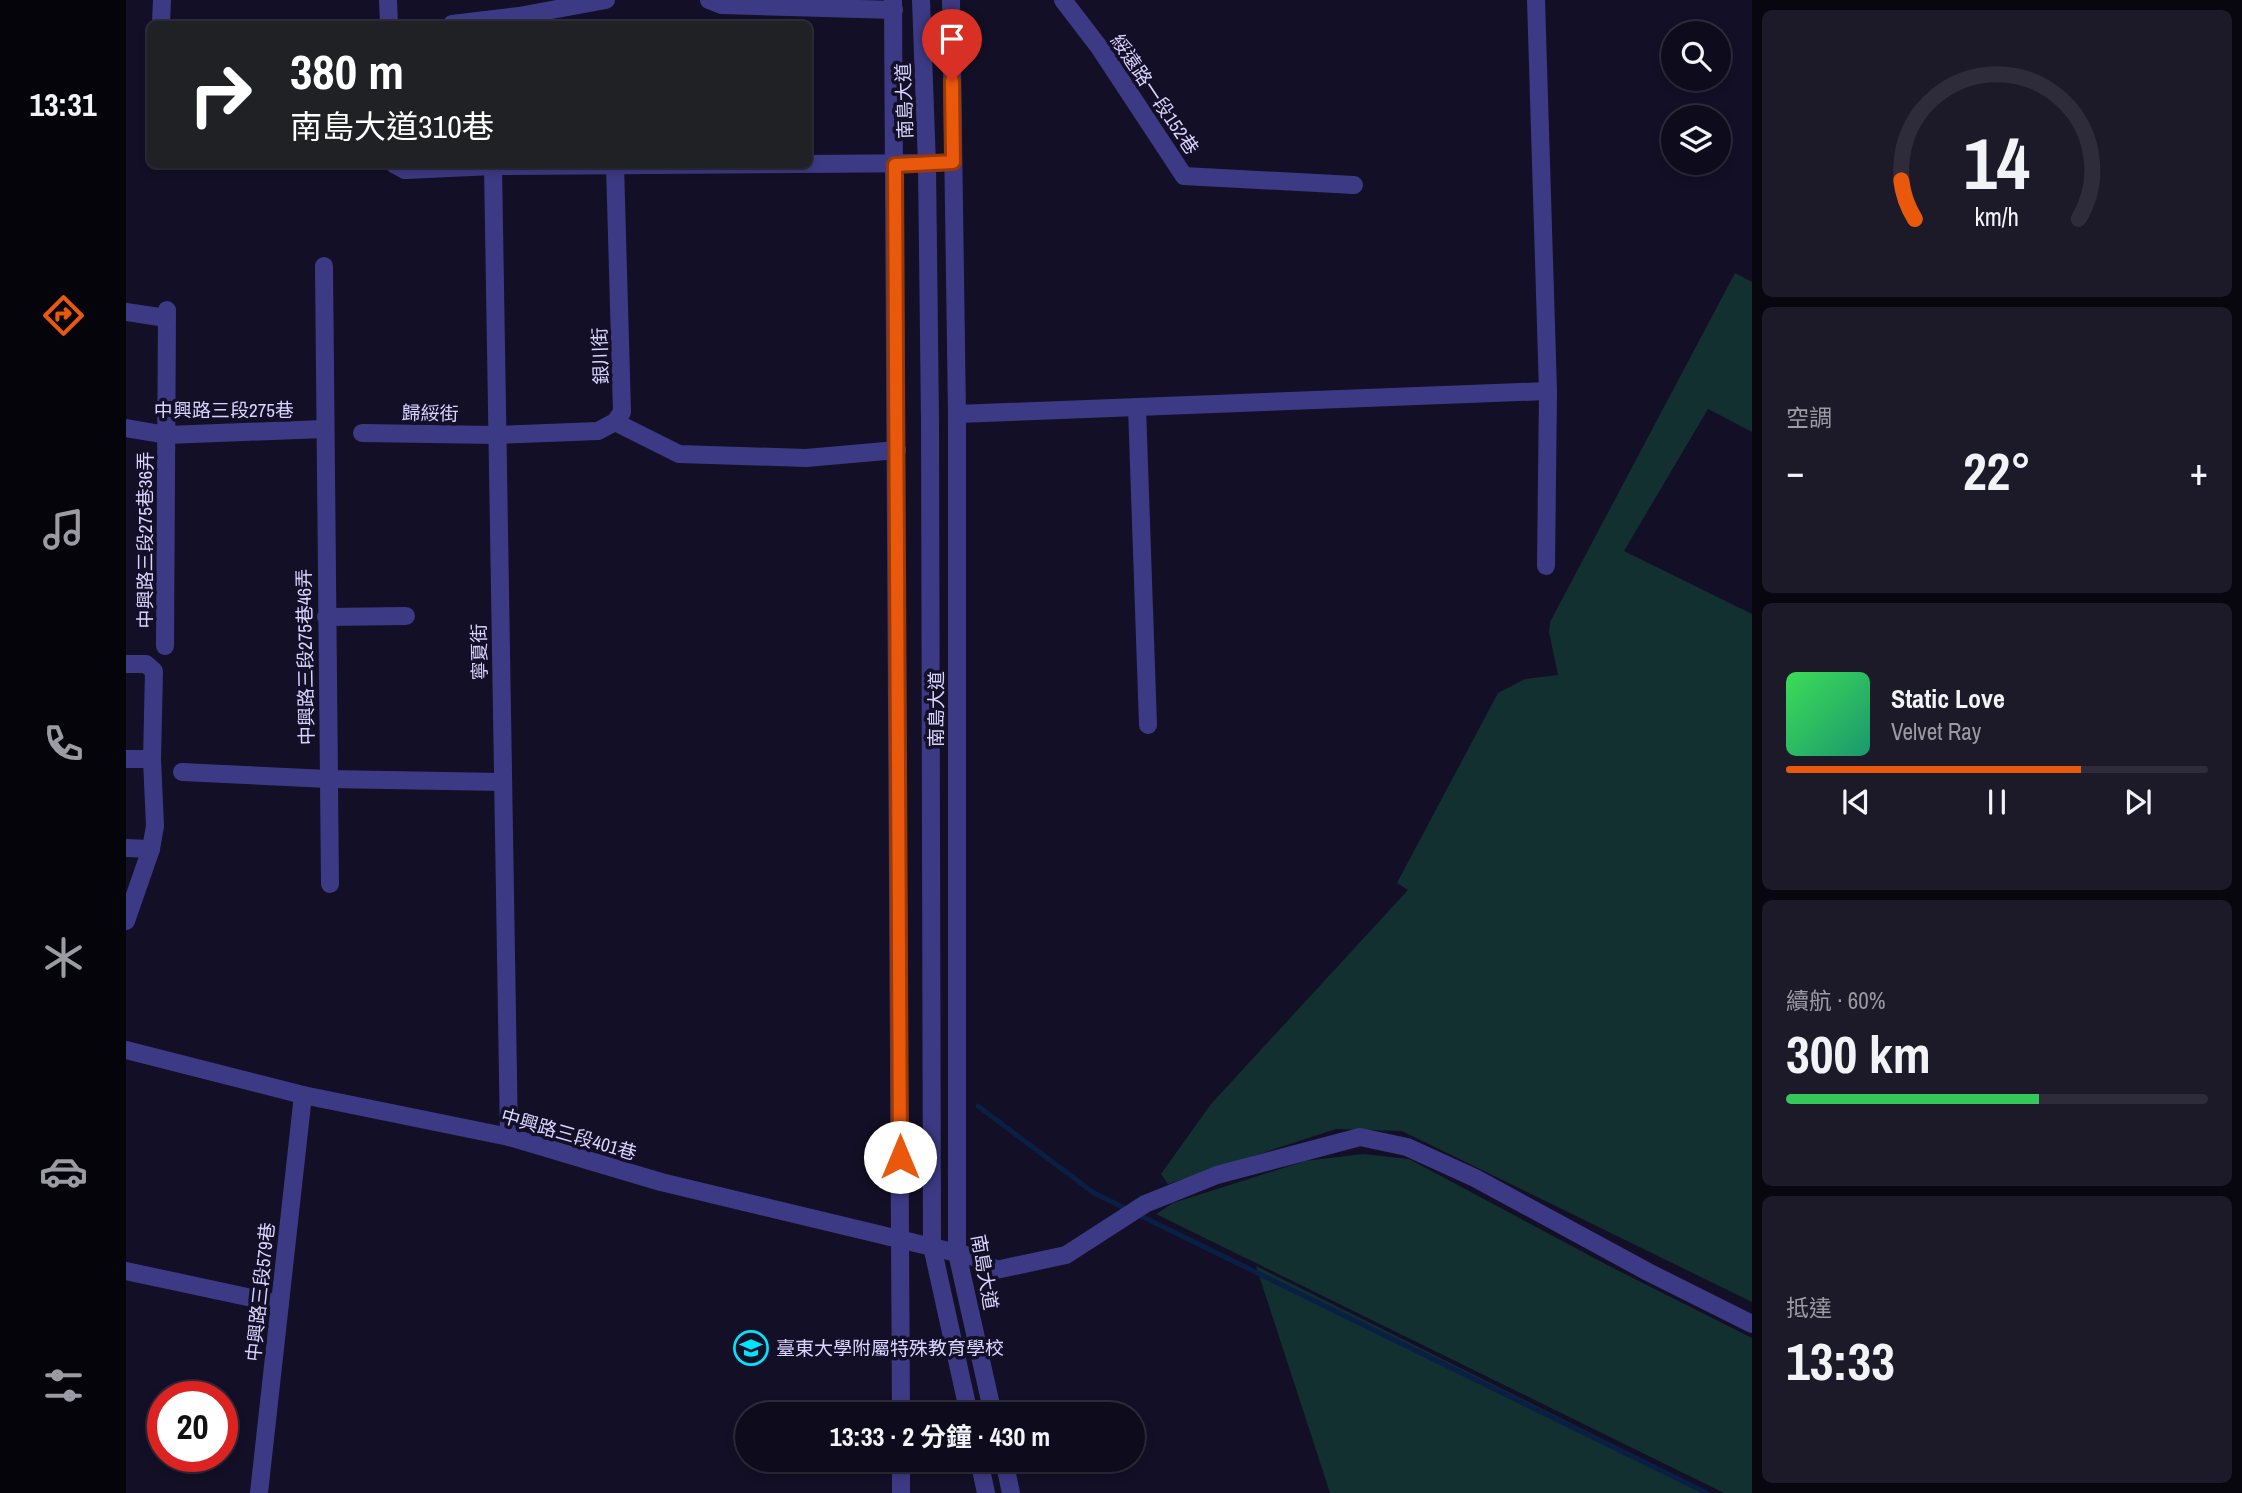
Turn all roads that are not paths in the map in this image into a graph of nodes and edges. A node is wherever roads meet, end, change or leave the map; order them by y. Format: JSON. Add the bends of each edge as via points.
{"nodes":[{"id":1,"x":162,"y":0,"type":"edge"},
{"id":2,"x":388,"y":0,"type":"edge"},
{"id":3,"x":606,"y":0,"type":"edge"},
{"id":4,"x":921,"y":0,"type":"edge"},
{"id":5,"x":951,"y":0,"type":"edge"},
{"id":6,"x":1063,"y":0,"type":"edge"},
{"id":7,"x":1535,"y":0,"type":"edge"},
{"id":8,"x":717,"y":2,"type":"edge"},
{"id":9,"x":894,"y":5,"type":"edge"},
{"id":10,"x":161,"y":21,"type":"edge"},
{"id":11,"x":389,"y":21,"type":"edge"},
{"id":12,"x":477,"y":21,"type":"edge"},
{"id":13,"x":953,"y":162,"type":"junction"},
{"id":14,"x":812,"y":165,"type":"edge"},
{"id":15,"x":895,"y":165,"type":"junction"},
{"id":16,"x":927,"y":165,"type":"junction"},
{"id":17,"x":493,"y":168,"type":"edge"},
{"id":18,"x":615,"y":168,"type":"edge"},
{"id":19,"x":1354,"y":185,"type":"dead end"},
{"id":20,"x":324,"y":266,"type":"dead end"},
{"id":21,"x":126,"y":312,"type":"edge"},
{"id":22,"x":1548,"y":391,"type":"junction"},
{"id":23,"x":1137,"y":407,"type":"junction"},
{"id":24,"x":957,"y":414,"type":"junction"},
{"id":25,"x":614,"y":422,"type":"junction"},
{"id":26,"x":126,"y":428,"type":"edge"},
{"id":27,"x":324,"y":429,"type":"junction"},
{"id":28,"x":362,"y":433,"type":"dead end"},
{"id":29,"x":167,"y":435,"type":"junction"},
{"id":30,"x":496,"y":435,"type":"junction"},
{"id":31,"x":897,"y":450,"type":"junction"},
{"id":32,"x":1546,"y":566,"type":"dead end"},
{"id":33,"x":406,"y":616,"type":"dead end"},
{"id":34,"x":326,"y":617,"type":"junction"},
{"id":35,"x":165,"y":646,"type":"dead end"},
{"id":36,"x":126,"y":664,"type":"edge"},
{"id":37,"x":1148,"y":725,"type":"dead end"},
{"id":38,"x":126,"y":759,"type":"edge"},
{"id":39,"x":152,"y":759,"type":"junction"},
{"id":40,"x":182,"y":772,"type":"dead end"},
{"id":41,"x":328,"y":779,"type":"junction"},
{"id":42,"x":503,"y":782,"type":"junction"},
{"id":43,"x":126,"y":848,"type":"edge"},
{"id":44,"x":151,"y":849,"type":"junction"},
{"id":45,"x":330,"y":884,"type":"dead end"},
{"id":46,"x":126,"y":921,"type":"edge"},
{"id":47,"x":126,"y":1050,"type":"edge"},
{"id":48,"x":303,"y":1095,"type":"junction"},
{"id":49,"x":509,"y":1137,"type":"junction"},
{"id":50,"x":901,"y":1239,"type":"junction"},
{"id":51,"x":932,"y":1245,"type":"junction"},
{"id":52,"x":957,"y":1253,"type":"junction"},
{"id":53,"x":126,"y":1271,"type":"edge"},
{"id":54,"x":280,"y":1304,"type":"junction"},
{"id":55,"x":1752,"y":1324,"type":"edge"},
{"id":56,"x":901,"y":1402,"type":"edge"},
{"id":57,"x":966,"y":1402,"type":"edge"},
{"id":58,"x":990,"y":1402,"type":"edge"},
{"id":59,"x":901,"y":1472,"type":"edge"},
{"id":60,"x":982,"y":1472,"type":"edge"},
{"id":61,"x":1007,"y":1472,"type":"edge"},
{"id":62,"x":259,"y":1493,"type":"edge"},
{"id":63,"x":901,"y":1493,"type":"edge"},
{"id":64,"x":986,"y":1493,"type":"edge"},
{"id":65,"x":1011,"y":1493,"type":"edge"}],
"edges":[{"from":1,"to":10,"type":"street"},
{"from":2,"to":11,"type":"street"},
{"from":3,"to":12,"type":"street"},
{"from":4,"to":16,"type":"street","name":"南島大道"},
{"from":5,"to":13,"type":"street","name":"南島大道"},
{"from":6,"to":19,"type":"street","name":"綏遠路一段152巷","via":[[1184,176]]},
{"from":7,"to":22,"type":"street"},
{"from":8,"to":9,"type":"street"},
{"from":9,"to":15,"type":"street"},
{"from":13,"to":16,"type":"street"},
{"from":13,"to":24,"type":"street","name":"南島大道"},
{"from":14,"to":15,"type":"street"},
{"from":15,"to":16,"type":"street"},
{"from":15,"to":31,"type":"street"},
{"from":16,"to":51,"type":"street","name":"南島大道"},
{"from":17,"to":30,"type":"street","name":"寧夏街"},
{"from":18,"to":25,"type":"street","name":"銀川街","via":[[622,412]]},
{"from":20,"to":27,"type":"street","name":"中興路三段275巷46弄"},
{"from":21,"to":29,"type":"street","name":"中興路三段275巷36弄","via":[[167,314]]},
{"from":22,"to":23,"type":"street"},
{"from":22,"to":32,"type":"street"},
{"from":23,"to":24,"type":"street"},
{"from":23,"to":37,"type":"street"},
{"from":24,"to":52,"type":"street","name":"南島大道"},
{"from":25,"to":30,"type":"street","via":[[598,431]]},
{"from":25,"to":31,"type":"street","via":[[679,454],[806,458]]},
{"from":26,"to":29,"type":"street","name":"中興路三段275巷"},
{"from":27,"to":29,"type":"street","name":"中興路三段275巷"},
{"from":27,"to":34,"type":"street","name":"中興路三段275巷46弄"},
{"from":28,"to":30,"type":"street","name":"歸綏街"},
{"from":29,"to":35,"type":"street","name":"中興路三段275巷36弄"},
{"from":30,"to":42,"type":"street","name":"寧夏街"},
{"from":31,"to":50,"type":"street"},
{"from":33,"to":34,"type":"street"},
{"from":34,"to":41,"type":"street","name":"中興路三段275巷46弄"},
{"from":36,"to":39,"type":"street","via":[[146,664],[153,671]]},
{"from":38,"to":39,"type":"street"},
{"from":39,"to":44,"type":"street","via":[[155,826]]},
{"from":40,"to":41,"type":"street"},
{"from":41,"to":42,"type":"street"},
{"from":41,"to":45,"type":"street","name":"中興路三段275巷46弄"},
{"from":42,"to":49,"type":"street","name":"寧夏街"},
{"from":43,"to":44,"type":"street"},
{"from":44,"to":46,"type":"street"},
{"from":47,"to":48,"type":"street","name":"中興路三段401巷"},
{"from":48,"to":49,"type":"street","name":"中興路三段401巷"},
{"from":48,"to":54,"type":"street","name":"中興路三段579巷"},
{"from":49,"to":50,"type":"street","name":"中興路三段401巷","via":[[661,1182]]},
{"from":50,"to":51,"type":"street","name":"中興路三段401巷"},
{"from":50,"to":56,"type":"street"},
{"from":51,"to":52,"type":"street","name":"中興路三段401巷"},
{"from":51,"to":57,"type":"street","name":"南島大道"},
{"from":52,"to":55,"type":"street","name":"中興路三段401巷","via":[[978,1258],[996,1270],[1066,1255],[1145,1204],[1217,1175],[1360,1137],[1407,1147],[1475,1178]]},
{"from":52,"to":58,"type":"street","name":"南島大道"},
{"from":53,"to":54,"type":"street"},
{"from":54,"to":62,"type":"street","name":"中興路三段579巷"},
{"from":59,"to":63,"type":"street"},
{"from":60,"to":64,"type":"street"},
{"from":61,"to":65,"type":"street"}]}
